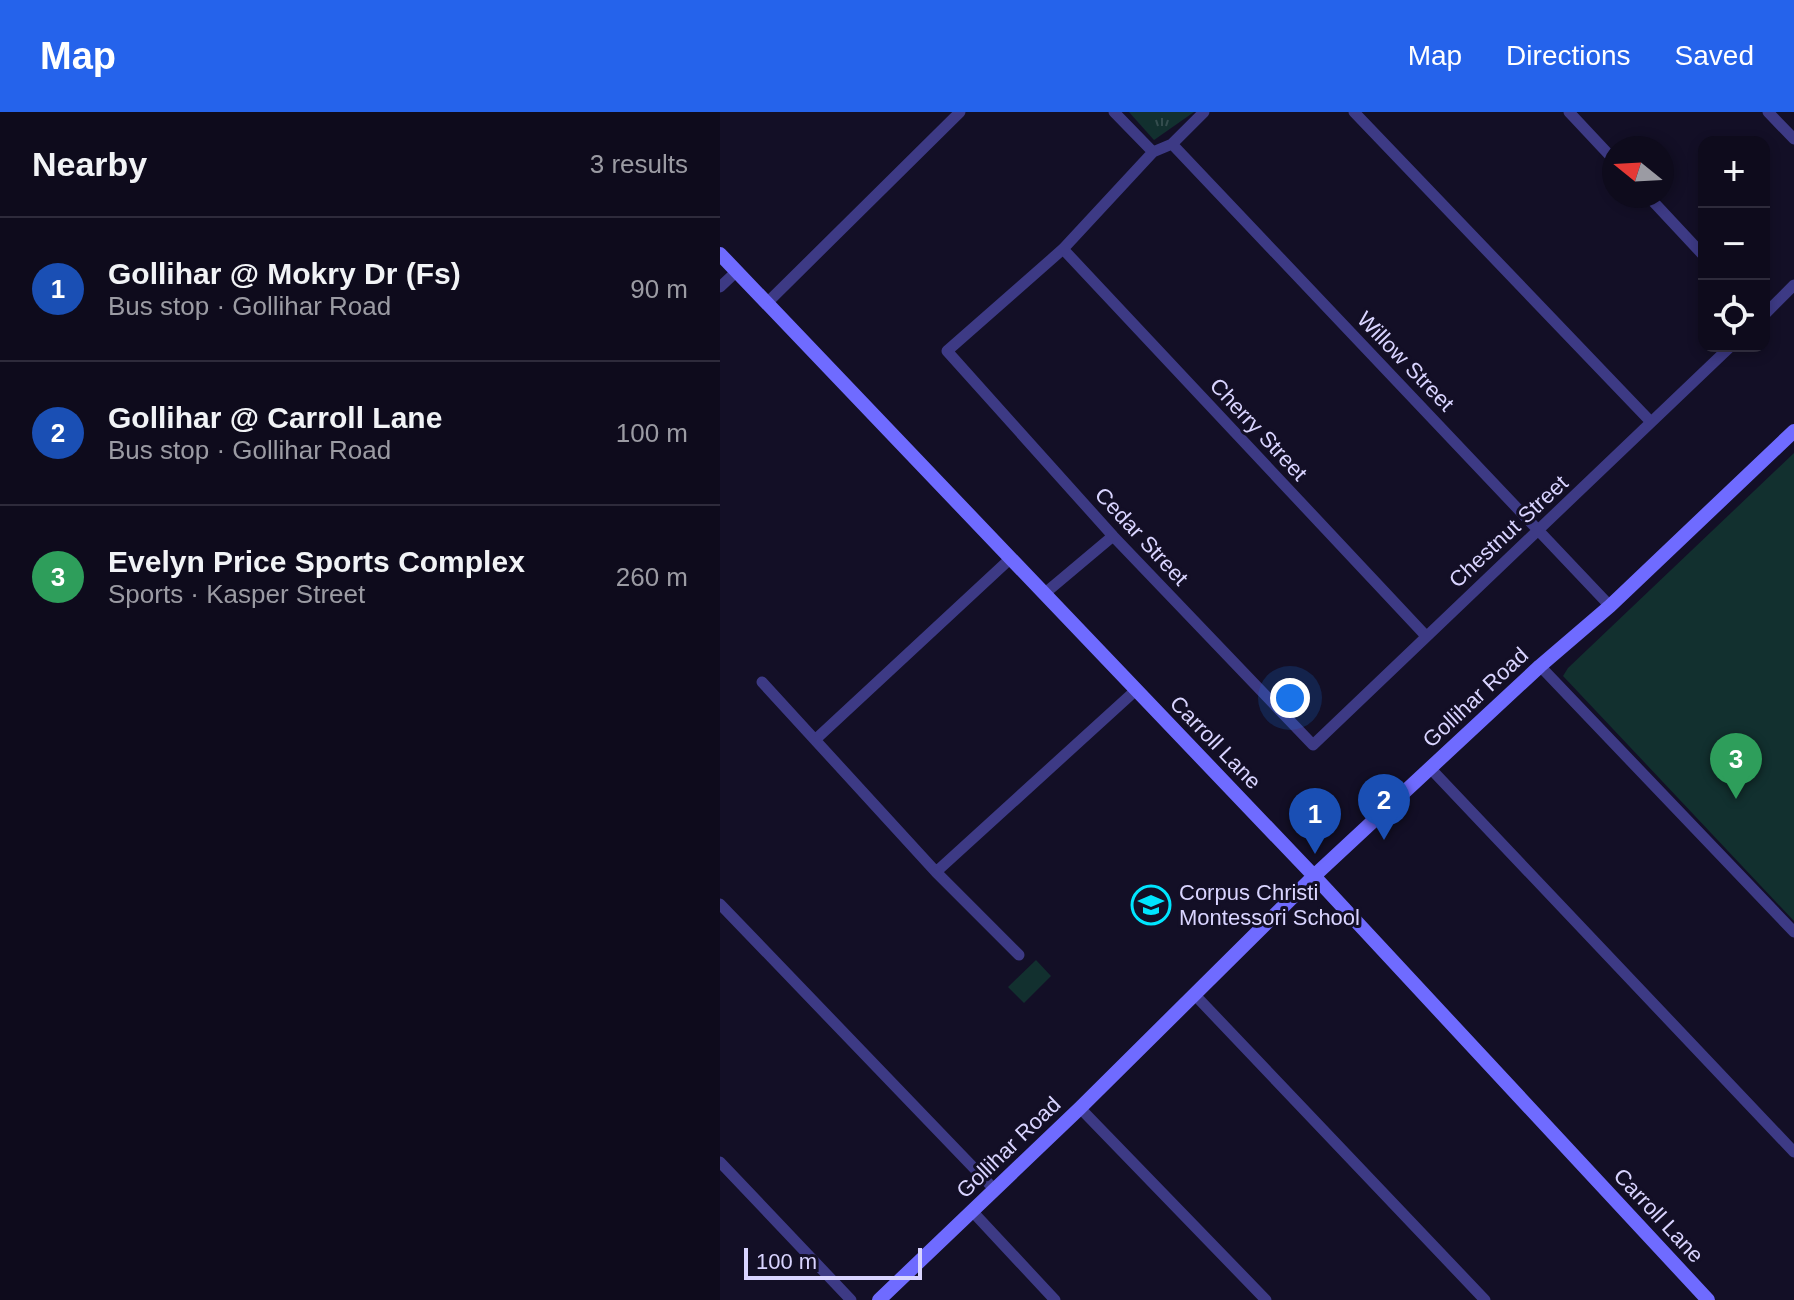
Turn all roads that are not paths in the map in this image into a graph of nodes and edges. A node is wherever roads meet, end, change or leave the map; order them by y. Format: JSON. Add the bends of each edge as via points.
{"nodes":[{"id":1,"x":960,"y":112,"type":"edge"},
{"id":2,"x":1114,"y":112,"type":"edge"},
{"id":3,"x":1204,"y":112,"type":"edge"},
{"id":4,"x":1354,"y":112,"type":"edge"},
{"id":5,"x":1569,"y":112,"type":"edge"},
{"id":6,"x":1768,"y":112,"type":"edge"},
{"id":7,"x":1794,"y":139,"type":"edge"},
{"id":8,"x":1172,"y":144,"type":"junction"},
{"id":9,"x":1602,"y":147,"type":"edge"},
{"id":10,"x":1153,"y":152,"type":"junction"},
{"id":11,"x":1659,"y":208,"type":"edge"},
{"id":12,"x":1063,"y":249,"type":"junction"},
{"id":13,"x":1698,"y":250,"type":"edge"},
{"id":14,"x":720,"y":254,"type":"edge"},
{"id":15,"x":737,"y":271,"type":"junction"},
{"id":16,"x":1794,"y":285,"type":"edge"},
{"id":17,"x":720,"y":287,"type":"edge"},
{"id":18,"x":768,"y":302,"type":"junction"},
{"id":19,"x":1770,"y":309,"type":"edge"},
{"id":20,"x":1725,"y":352,"type":"edge"},
{"id":21,"x":1651,"y":422,"type":"junction"},
{"id":22,"x":1794,"y":431,"type":"edge"},
{"id":23,"x":1539,"y":530,"type":"junction"},
{"id":24,"x":1113,"y":536,"type":"junction"},
{"id":25,"x":1011,"y":558,"type":"junction"},
{"id":26,"x":1044,"y":594,"type":"junction"},
{"id":27,"x":1610,"y":606,"type":"junction"},
{"id":28,"x":1426,"y":636,"type":"junction"},
{"id":29,"x":1540,"y":666,"type":"junction"},
{"id":30,"x":762,"y":682,"type":"dead end"},
{"id":31,"x":1136,"y":690,"type":"junction"},
{"id":32,"x":816,"y":739,"type":"junction"},
{"id":33,"x":1313,"y":745,"type":"joint"},
{"id":34,"x":1431,"y":769,"type":"junction"},
{"id":35,"x":936,"y":872,"type":"junction"},
{"id":36,"x":1314,"y":876,"type":"junction"},
{"id":37,"x":720,"y":904,"type":"edge"},
{"id":38,"x":1794,"y":932,"type":"edge"},
{"id":39,"x":1019,"y":955,"type":"dead end"},
{"id":40,"x":1194,"y":994,"type":"junction"},
{"id":41,"x":1080,"y":1108,"type":"junction"},
{"id":42,"x":1794,"y":1152,"type":"edge"},
{"id":43,"x":720,"y":1162,"type":"edge"},
{"id":44,"x":995,"y":1190,"type":"junction"},
{"id":45,"x":972,"y":1211,"type":"junction"},
{"id":46,"x":851,"y":1300,"type":"edge"},
{"id":47,"x":879,"y":1300,"type":"edge"},
{"id":48,"x":1055,"y":1300,"type":"edge"},
{"id":49,"x":1266,"y":1300,"type":"edge"},
{"id":50,"x":1485,"y":1300,"type":"edge"},
{"id":51,"x":1708,"y":1300,"type":"edge"}],
"edges":[{"from":1,"to":18,"type":"street"},
{"from":2,"to":10,"type":"street"},
{"from":3,"to":8,"type":"street"},
{"from":4,"to":21,"type":"street"},
{"from":5,"to":9,"type":"street"},
{"from":6,"to":7,"type":"street"},
{"from":8,"to":10,"type":"street"},
{"from":8,"to":23,"type":"street","name":"Willow Street"},
{"from":10,"to":12,"type":"street"},
{"from":11,"to":13,"type":"street"},
{"from":12,"to":24,"type":"street","name":"Cedar Street","via":[[947,351]]},
{"from":12,"to":28,"type":"street","name":"Cherry Street"},
{"from":14,"to":15,"type":"street","name":"Carroll Lane"},
{"from":15,"to":17,"type":"street"},
{"from":15,"to":18,"type":"street","name":"Carroll Lane"},
{"from":16,"to":19,"type":"street"},
{"from":18,"to":25,"type":"street","name":"Carroll Lane"},
{"from":20,"to":21,"type":"street","name":"Chestnut Street"},
{"from":21,"to":23,"type":"street","name":"Chestnut Street"},
{"from":22,"to":27,"type":"street","name":"Gollihar Road"},
{"from":23,"to":27,"type":"street","name":"Willow Street"},
{"from":23,"to":28,"type":"street","name":"Chestnut Street"},
{"from":24,"to":26,"type":"street"},
{"from":24,"to":33,"type":"street","name":"Cedar Street"},
{"from":25,"to":26,"type":"street","name":"Carroll Lane"},
{"from":25,"to":32,"type":"street"},
{"from":26,"to":31,"type":"street","name":"Carroll Lane"},
{"from":27,"to":29,"type":"street","name":"Gollihar Road"},
{"from":28,"to":33,"type":"street","name":"Chestnut Street"},
{"from":29,"to":34,"type":"street","name":"Gollihar Road"},
{"from":29,"to":38,"type":"street"},
{"from":30,"to":32,"type":"street"},
{"from":31,"to":35,"type":"street"},
{"from":31,"to":36,"type":"street","name":"Carroll Lane"},
{"from":32,"to":35,"type":"street"},
{"from":34,"to":36,"type":"street","name":"Gollihar Road"},
{"from":34,"to":42,"type":"street"},
{"from":35,"to":39,"type":"street"},
{"from":36,"to":40,"type":"street","name":"Gollihar Road"},
{"from":36,"to":51,"type":"street","name":"Carroll Lane"},
{"from":37,"to":44,"type":"street"},
{"from":40,"to":41,"type":"street","name":"Gollihar Road"},
{"from":40,"to":50,"type":"street"},
{"from":41,"to":44,"type":"street","name":"Gollihar Road"},
{"from":41,"to":49,"type":"street"},
{"from":43,"to":46,"type":"street"},
{"from":44,"to":45,"type":"street","name":"Gollihar Road"},
{"from":45,"to":47,"type":"street","name":"Gollihar Road"},
{"from":45,"to":48,"type":"street"}]}
